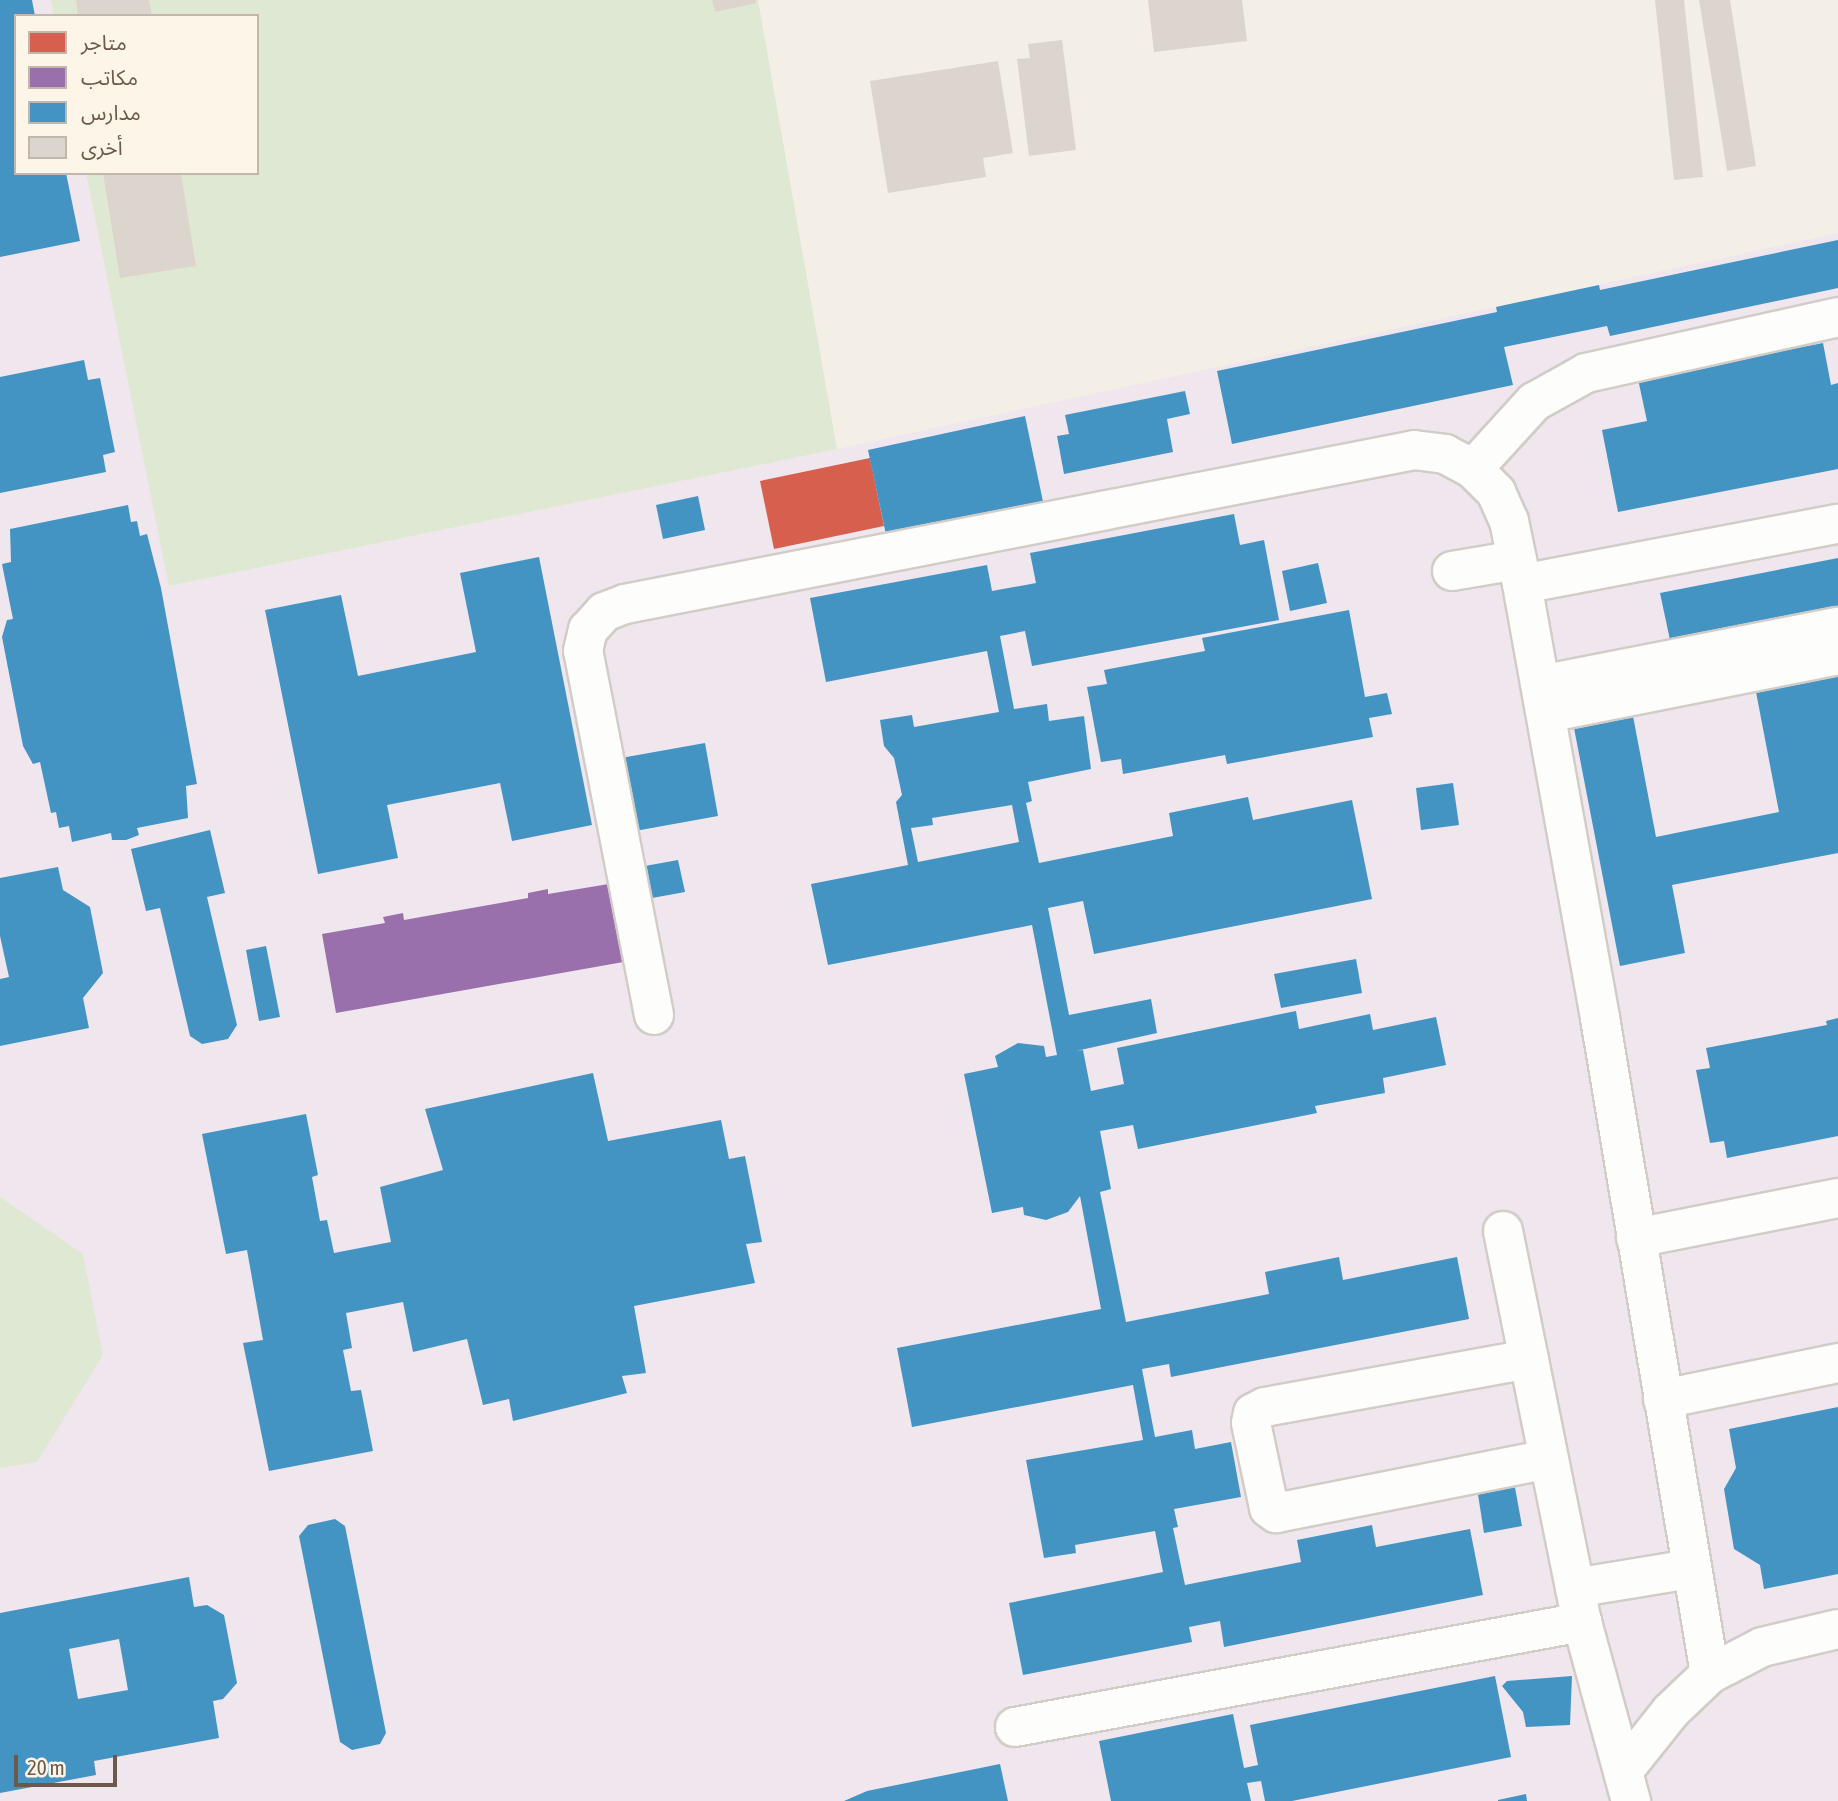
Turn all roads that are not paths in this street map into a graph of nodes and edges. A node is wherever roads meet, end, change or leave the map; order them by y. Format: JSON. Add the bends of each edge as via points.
{"nodes":[{"id":1,"x":1838,"y":317,"type":"edge"},
{"id":2,"x":1473,"y":469,"type":"junction"},
{"id":3,"x":1838,"y":524,"type":"edge"},
{"id":4,"x":1452,"y":571,"type":"dead end"},
{"id":5,"x":1520,"y":572,"type":"junction"},
{"id":6,"x":1838,"y":627,"type":"edge"},
{"id":7,"x":1838,"y":655,"type":"edge"},
{"id":8,"x":1543,"y":699,"type":"junction"},
{"id":9,"x":654,"y":1015,"type":"dead end"},
{"id":10,"x":1838,"y":1198,"type":"edge"},
{"id":11,"x":1503,"y":1231,"type":"dead end"},
{"id":12,"x":1636,"y":1238,"type":"junction"},
{"id":13,"x":1529,"y":1359,"type":"junction"},
{"id":14,"x":1838,"y":1363,"type":"edge"},
{"id":15,"x":1663,"y":1399,"type":"junction"},
{"id":16,"x":1549,"y":1459,"type":"junction"},
{"id":17,"x":1691,"y":1569,"type":"junction"},
{"id":18,"x":1578,"y":1605,"type":"junction"},
{"id":19,"x":1838,"y":1629,"type":"edge"},
{"id":20,"x":1710,"y":1674,"type":"junction"},
{"id":21,"x":1015,"y":1727,"type":"dead end"},
{"id":22,"x":1628,"y":1785,"type":"edge"}],
"edges":[{"from":1,"to":2,"type":"lane","via":[[1586,373],[1534,402]]},
{"from":2,"to":5,"type":"lane","via":[[1496,492],[1509,521]]},
{"from":2,"to":9,"type":"lane","via":[[1445,454],[1414,450],[625,604],[604,612],[588,629],[583,651]]},
{"from":3,"to":5,"type":"lane"},
{"from":4,"to":5,"type":"lane"},
{"from":5,"to":8,"type":"lane"},
{"from":6,"to":8,"type":"lane"},
{"from":7,"to":8,"type":"lane"},
{"from":8,"to":12,"type":"lane"},
{"from":10,"to":12,"type":"lane"},
{"from":11,"to":13,"type":"lane"},
{"from":12,"to":15,"type":"lane"},
{"from":13,"to":16,"type":"lane"},
{"from":13,"to":16,"type":"lane","via":[[1265,1407],[1253,1413],[1251,1423],[1269,1508],[1276,1513]]},
{"from":14,"to":15,"type":"lane"},
{"from":15,"to":17,"type":"lane"},
{"from":16,"to":18,"type":"lane"},
{"from":17,"to":18,"type":"lane"},
{"from":17,"to":20,"type":"lane"},
{"from":18,"to":21,"type":"lane"},
{"from":18,"to":22,"type":"lane"},
{"from":19,"to":20,"type":"lane","via":[[1762,1647]]},
{"from":20,"to":22,"type":"lane","via":[[1671,1711]]}]}
